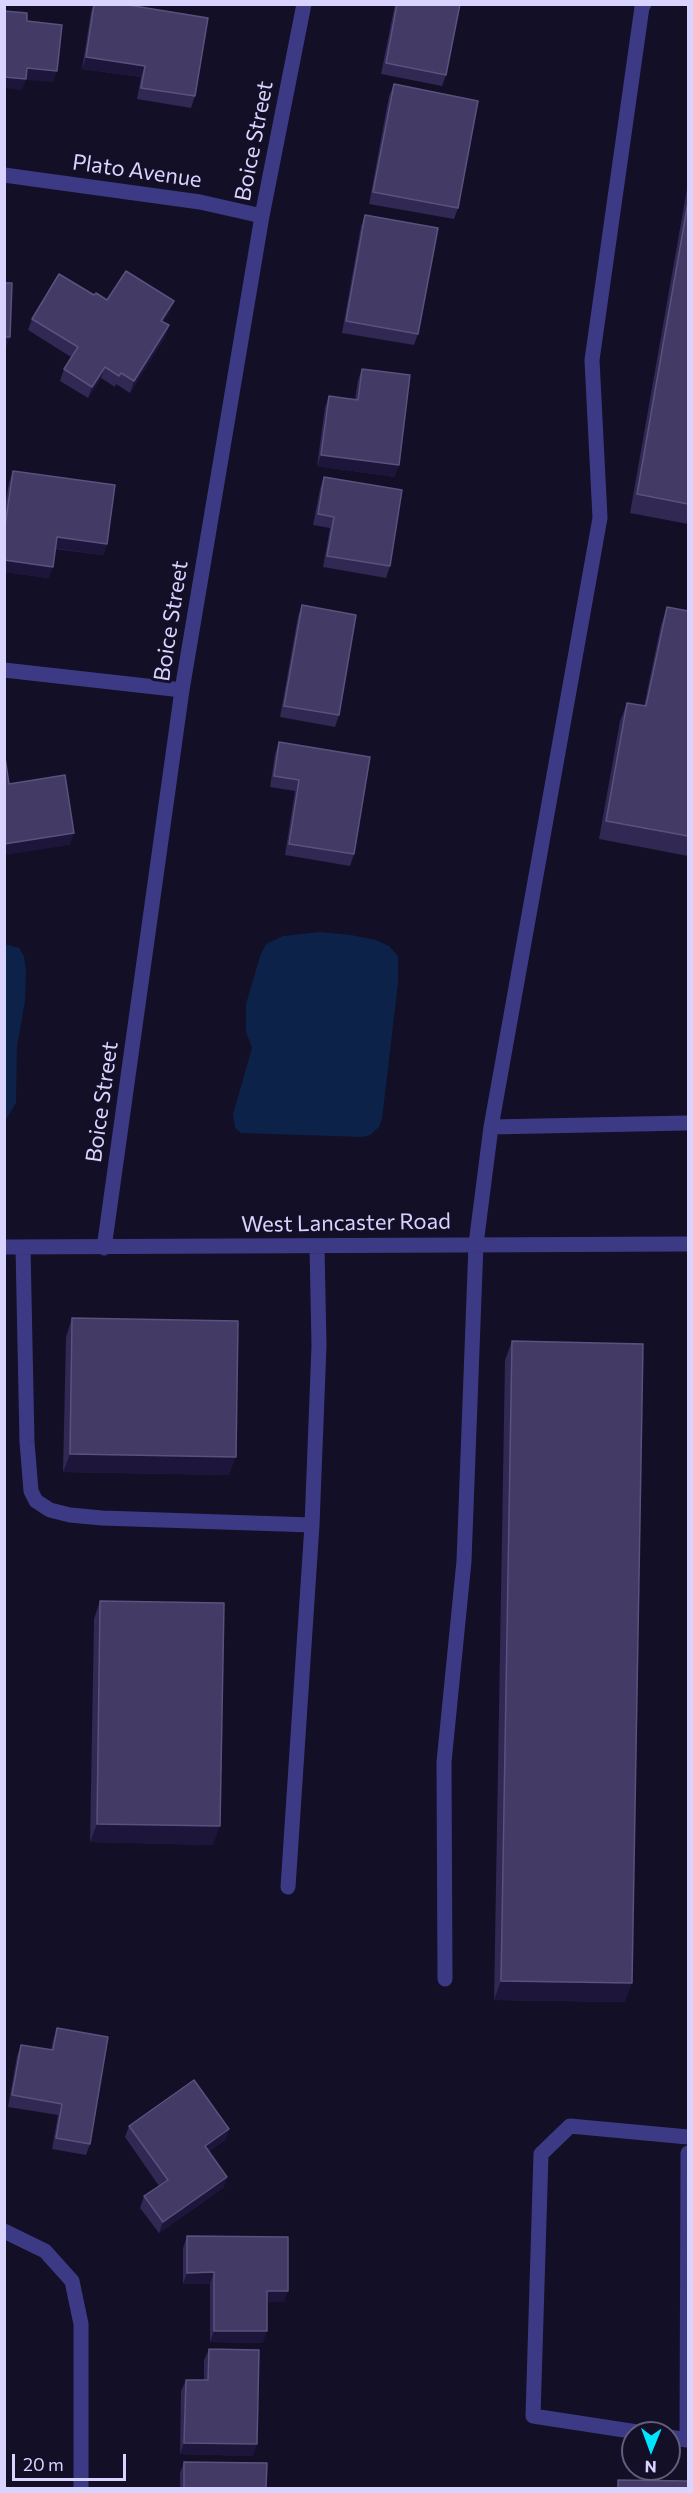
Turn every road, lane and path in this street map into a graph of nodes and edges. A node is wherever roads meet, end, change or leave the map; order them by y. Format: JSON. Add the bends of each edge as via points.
{"nodes":[{"id":1,"x":304,"y":4,"type":"edge"},
{"id":2,"x":644,"y":4,"type":"edge"},
{"id":3,"x":4,"y":175,"type":"edge"},
{"id":4,"x":261,"y":216,"type":"junction"},
{"id":5,"x":4,"y":670,"type":"edge"},
{"id":6,"x":182,"y":690,"type":"junction"},
{"id":7,"x":688,"y":1123,"type":"edge"},
{"id":8,"x":490,"y":1127,"type":"junction"},
{"id":9,"x":476,"y":1244,"type":"junction"},
{"id":10,"x":688,"y":1244,"type":"edge"},
{"id":11,"x":316,"y":1246,"type":"junction"},
{"id":12,"x":4,"y":1247,"type":"edge"},
{"id":13,"x":23,"y":1247,"type":"junction"},
{"id":14,"x":104,"y":1248,"type":"junction"},
{"id":15,"x":312,"y":1525,"type":"junction"},
{"id":16,"x":288,"y":1887,"type":"dead end"},
{"id":17,"x":445,"y":1979,"type":"dead end"},
{"id":18,"x":688,"y":2137,"type":"edge"},
{"id":19,"x":688,"y":2153,"type":"edge"},
{"id":20,"x":4,"y":2231,"type":"edge"},
{"id":21,"x":621,"y":2429,"type":"edge"},
{"id":22,"x":688,"y":2440,"type":"edge"},
{"id":23,"x":81,"y":2488,"type":"edge"}],
"edges":[{"from":1,"to":4,"type":"street","name":"Boice Street"},
{"from":2,"to":8,"type":"street","via":[[592,360],[600,518]]},
{"from":3,"to":4,"type":"street","name":"Plato Avenue","via":[[200,202]]},
{"from":4,"to":6,"type":"street","name":"Boice Street"},
{"from":5,"to":6,"type":"street"},
{"from":6,"to":14,"type":"street","name":"Boice Street"},
{"from":7,"to":8,"type":"street"},
{"from":8,"to":9,"type":"street"},
{"from":9,"to":10,"type":"street","name":"West Lancaster Road"},
{"from":9,"to":11,"type":"street","name":"West Lancaster Road"},
{"from":9,"to":17,"type":"street","via":[[464,1561],[444,1762]]},
{"from":11,"to":14,"type":"street","name":"West Lancaster Road"},
{"from":11,"to":15,"type":"street","via":[[319,1346]]},
{"from":12,"to":13,"type":"street","name":"West Lancaster Road"},
{"from":13,"to":14,"type":"street","name":"West Lancaster Road"},
{"from":13,"to":15,"type":"street","via":[[27,1442],[31,1491],[36,1502],[70,1515],[102,1518]]},
{"from":15,"to":16,"type":"street"},
{"from":18,"to":21,"type":"street","via":[[570,2126],[541,2154],[533,2416]]},
{"from":19,"to":22,"type":"street"},
{"from":20,"to":23,"type":"street","via":[[45,2251],[72,2281],[81,2324]]}]}
